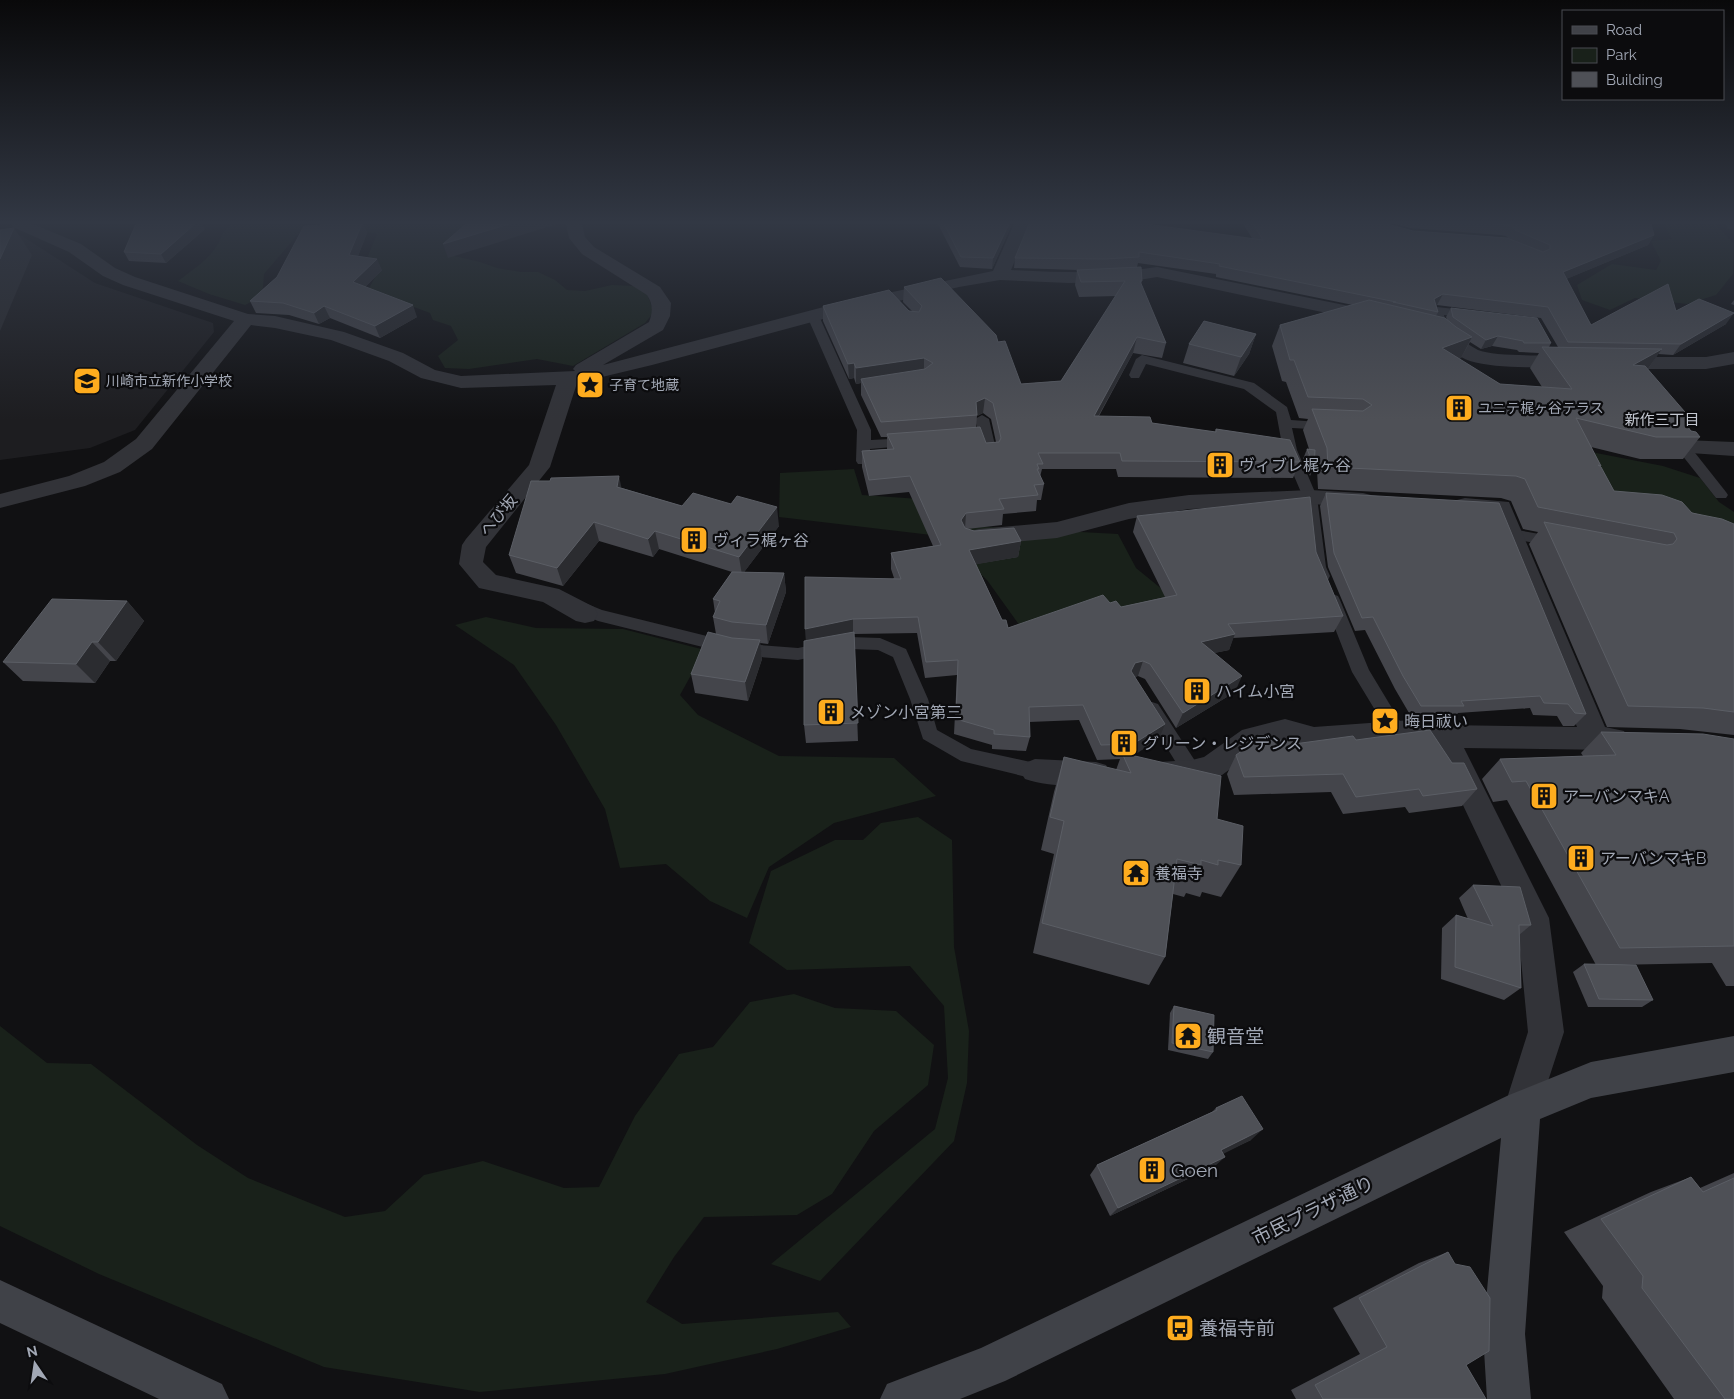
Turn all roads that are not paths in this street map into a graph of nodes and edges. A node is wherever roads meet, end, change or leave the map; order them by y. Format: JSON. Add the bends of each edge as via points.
{"nodes":[{"id":1,"x":155,"y":289,"type":"edge"},
{"id":2,"x":651,"y":289,"type":"edge"},
{"id":3,"x":938,"y":289,"type":"edge"},
{"id":4,"x":1239,"y":289,"type":"edge"},
{"id":5,"x":813,"y":316,"type":"junction"},
{"id":6,"x":1483,"y":316,"type":"edge"},
{"id":7,"x":246,"y":319,"type":"junction"},
{"id":8,"x":1394,"y":322,"type":"edge"},
{"id":9,"x":1413,"y":326,"type":"edge"},
{"id":10,"x":1442,"y":333,"type":"junction"},
{"id":11,"x":1734,"y":358,"type":"edge"},
{"id":12,"x":1135,"y":375,"type":"dead end"},
{"id":13,"x":568,"y":379,"type":"junction"},
{"id":14,"x":982,"y":419,"type":"dead end"},
{"id":15,"x":1284,"y":424,"type":"junction"},
{"id":16,"x":1343,"y":427,"type":"edge"},
{"id":17,"x":920,"y":441,"type":"edge"},
{"id":18,"x":863,"y":445,"type":"junction"},
{"id":19,"x":1684,"y":447,"type":"joint"},
{"id":20,"x":1734,"y":449,"type":"edge"},
{"id":21,"x":990,"y":454,"type":"edge"},
{"id":22,"x":863,"y":461,"type":"edge"},
{"id":23,"x":1721,"y":495,"type":"dead end"},
{"id":24,"x":1310,"y":497,"type":"junction"},
{"id":25,"x":0,"y":500,"type":"edge"},
{"id":26,"x":1387,"y":501,"type":"edge"},
{"id":27,"x":1444,"y":504,"type":"edge"},
{"id":28,"x":1512,"y":534,"type":"junction"},
{"id":29,"x":973,"y":537,"type":"edge"},
{"id":30,"x":1571,"y":545,"type":"edge"},
{"id":31,"x":550,"y":594,"type":"junction"},
{"id":32,"x":585,"y":614,"type":"dead end"},
{"id":33,"x":1142,"y":693,"type":"edge"},
{"id":34,"x":1398,"y":734,"type":"junction"},
{"id":35,"x":1444,"y":736,"type":"junction"},
{"id":36,"x":1596,"y":739,"type":"junction"},
{"id":37,"x":1643,"y":740,"type":"edge"},
{"id":38,"x":1035,"y":771,"type":"joint"},
{"id":39,"x":1192,"y":772,"type":"junction"},
{"id":40,"x":1734,"y":1054,"type":"edge"},
{"id":41,"x":1522,"y":1108,"type":"junction"},
{"id":42,"x":0,"y":1301,"type":"edge"},
{"id":43,"x":207,"y":1399,"type":"edge"},
{"id":44,"x":902,"y":1399,"type":"edge"},
{"id":45,"x":1509,"y":1399,"type":"edge"}],
"edges":[{"from":1,"to":7,"type":"street"},
{"from":2,"to":13,"type":"street","via":[[661,299],[663,312],[657,325],[606,353]]},
{"from":3,"to":5,"type":"street","via":[[897,304]]},
{"from":4,"to":8,"type":"street"},
{"from":5,"to":13,"type":"street"},
{"from":5,"to":18,"type":"lane","via":[[852,390],[857,418],[864,430]]},
{"from":6,"to":10,"type":"lane","via":[[1437,311]]},
{"from":7,"to":13,"type":"street","via":[[337,336],[396,357],[428,374],[462,382]]},
{"from":7,"to":25,"type":"street","via":[[144,444],[112,468],[77,482]]},
{"from":9,"to":10,"type":"street"},
{"from":10,"to":11,"type":"street","via":[[1475,356],[1513,360],[1554,355],[1593,363],[1706,363]]},
{"from":12,"to":15,"type":"lane","via":[[1142,358],[1249,386],[1282,410]]},
{"from":13,"to":31,"type":"street","name":"へび坂","via":[[539,467],[474,545],[471,564],[488,582]]},
{"from":14,"to":21,"type":"lane","via":[[981,437]]},
{"from":15,"to":16,"type":"lane"},
{"from":15,"to":24,"type":"lane","via":[[1290,450]]},
{"from":17,"to":18,"type":"lane"},
{"from":18,"to":22,"type":"lane"},
{"from":19,"to":20,"type":"street"},
{"from":19,"to":23,"type":"lane"},
{"from":24,"to":26,"type":"street"},
{"from":24,"to":29,"type":"street","via":[[1189,502],[1129,511],[1057,530]]},
{"from":24,"to":34,"type":"lane","via":[[1318,567],[1361,672]]},
{"from":27,"to":28,"type":"street","via":[[1501,507]]},
{"from":28,"to":30,"type":"lane"},
{"from":28,"to":36,"type":"street"},
{"from":31,"to":32,"type":"street","name":"へび坂"},
{"from":31,"to":38,"type":"lane","via":[[598,615],[735,649],[798,654],[850,643],[880,644],[900,653],[929,734],[967,756]]},
{"from":33,"to":39,"type":"lane"},
{"from":34,"to":35,"type":"street","via":[[1425,730]]},
{"from":34,"to":39,"type":"street","via":[[1314,738],[1285,730],[1252,738],[1212,767]]},
{"from":35,"to":36,"type":"street"},
{"from":35,"to":41,"type":"street","via":[[1533,918],[1546,1032]]},
{"from":36,"to":37,"type":"street"},
{"from":38,"to":39,"type":"street"},
{"from":40,"to":41,"type":"street","name":"市民プラザ通り","via":[[1591,1080]]},
{"from":41,"to":44,"type":"street","name":"市民プラザ通り","via":[[990,1366]]},
{"from":41,"to":45,"type":"street","via":[[1504,1334]]},
{"from":42,"to":43,"type":"street"}]}
